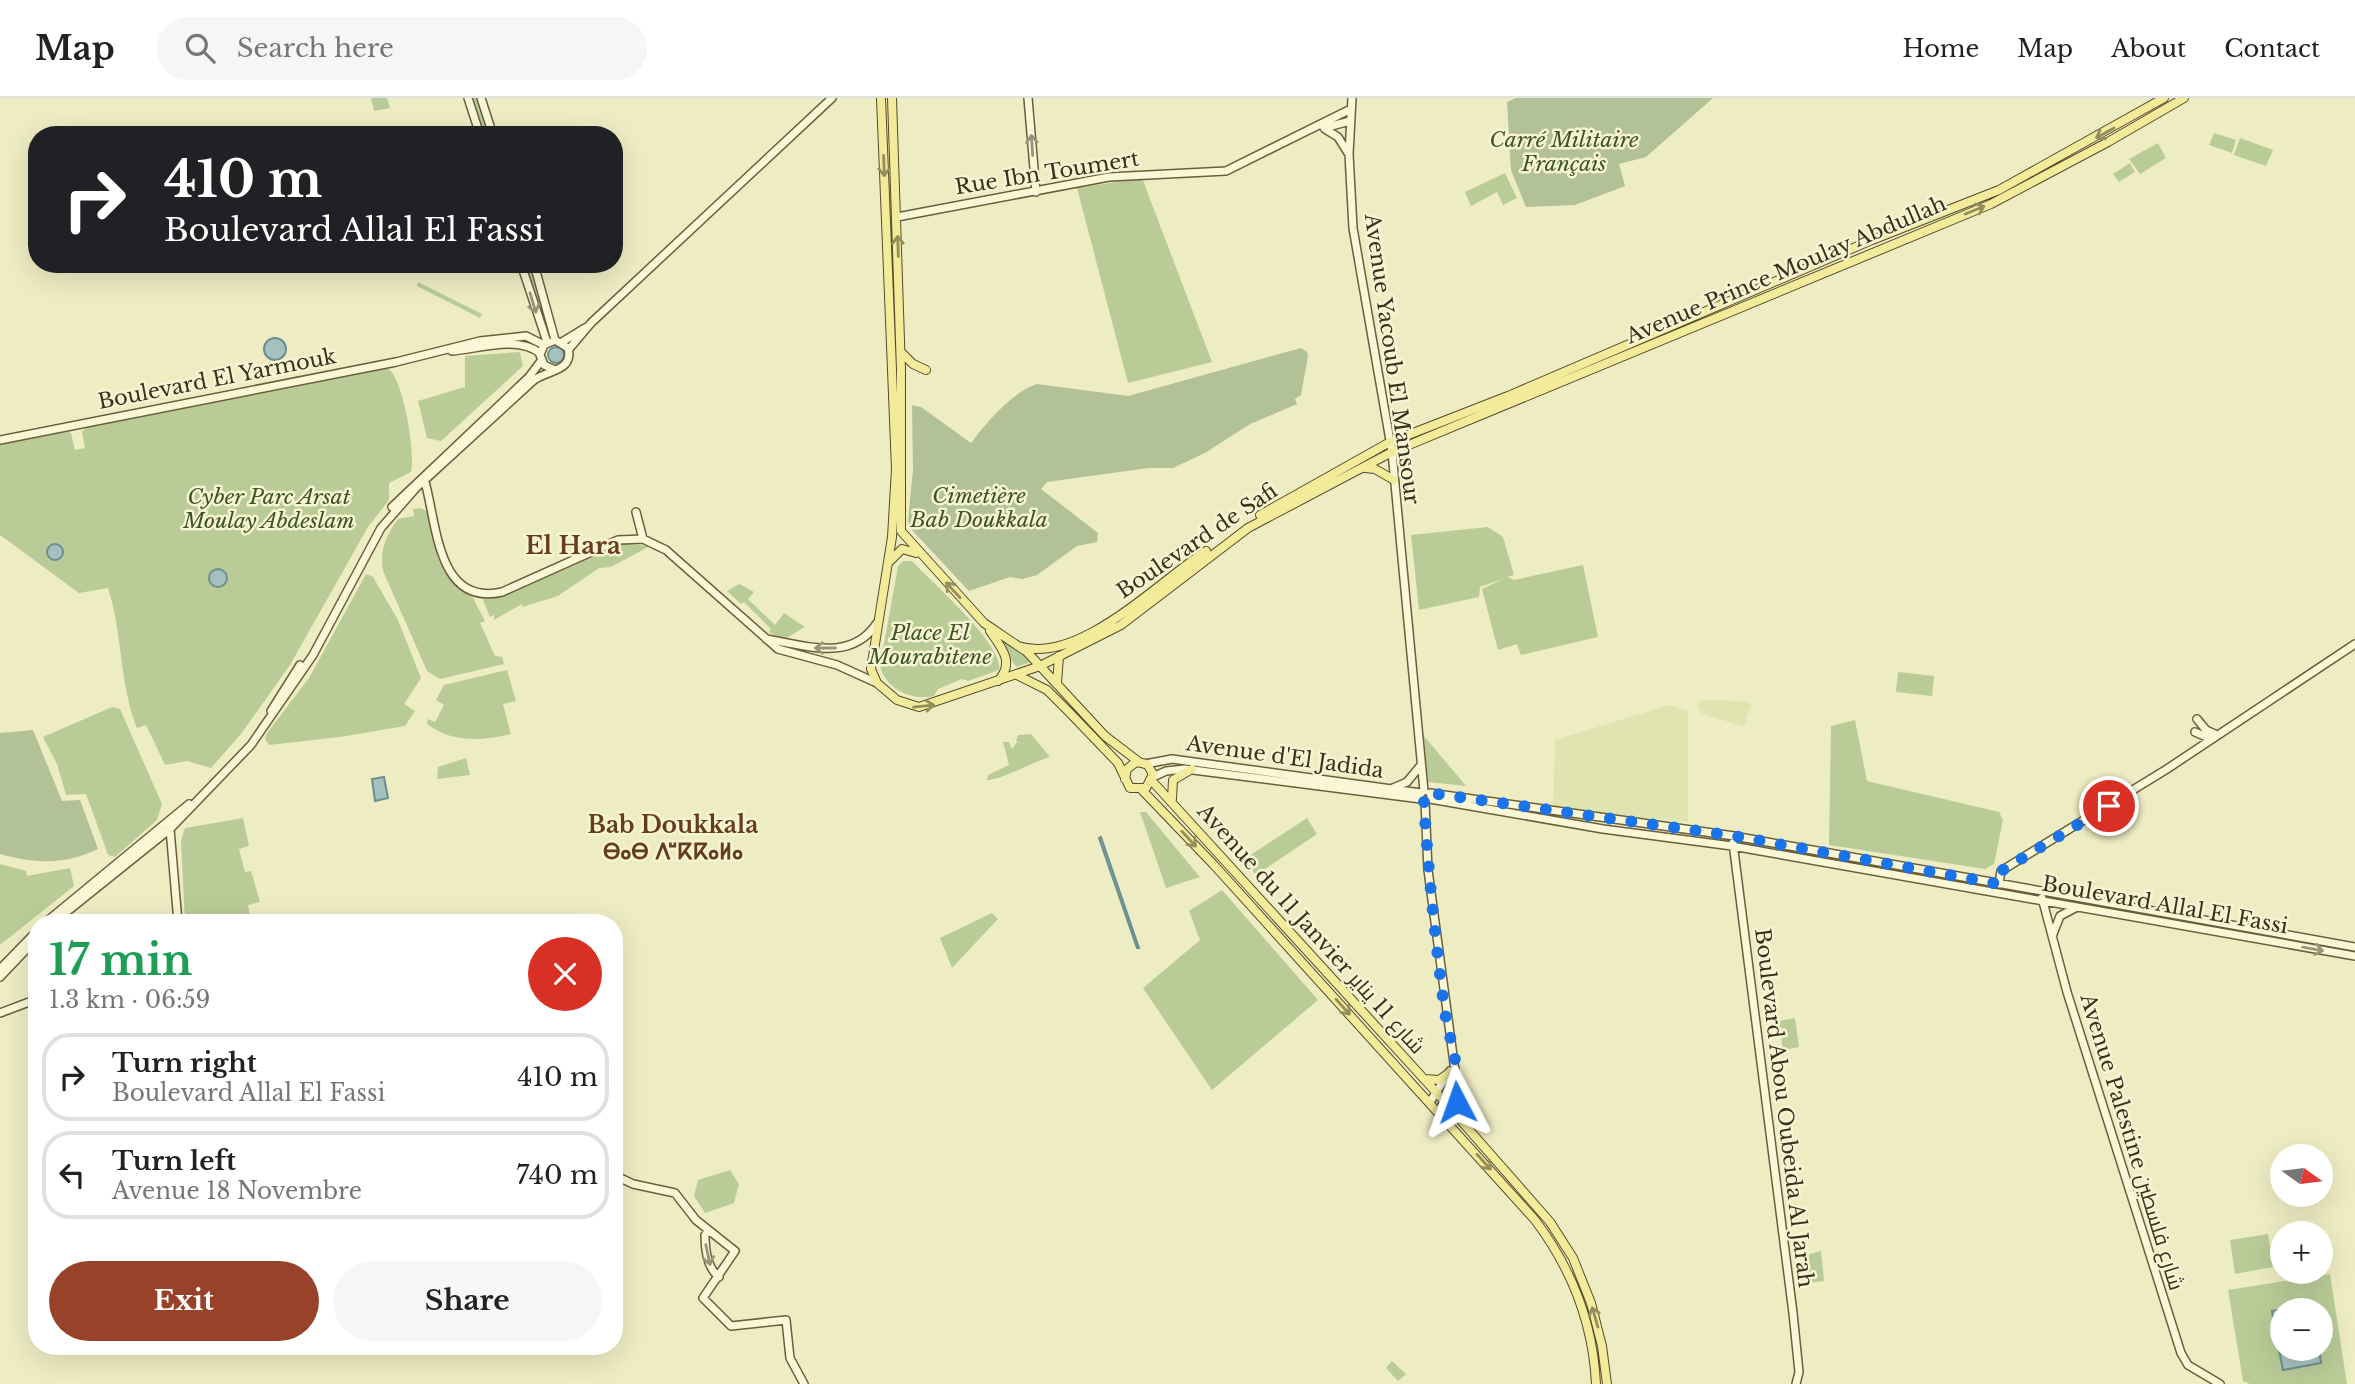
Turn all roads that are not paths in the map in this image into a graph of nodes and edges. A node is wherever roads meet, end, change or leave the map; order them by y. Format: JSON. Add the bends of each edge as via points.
{"nodes":[{"id":1,"x":468,"y":98,"type":"edge"},
{"id":2,"x":481,"y":98,"type":"edge"},
{"id":3,"x":832,"y":98,"type":"edge"},
{"id":4,"x":881,"y":98,"type":"edge"},
{"id":5,"x":892,"y":98,"type":"edge"},
{"id":6,"x":1028,"y":98,"type":"edge"},
{"id":7,"x":1352,"y":98,"type":"edge"},
{"id":8,"x":2164,"y":98,"type":"edge"},
{"id":9,"x":2184,"y":98,"type":"edge"},
{"id":10,"x":1351,"y":109,"type":"junction"},
{"id":11,"x":1350,"y":121,"type":"junction"},
{"id":12,"x":477,"y":126,"type":"edge"},
{"id":13,"x":491,"y":126,"type":"edge"},
{"id":14,"x":1323,"y":128,"type":"junction"},
{"id":15,"x":1349,"y":154,"type":"junction"},
{"id":16,"x":1036,"y":192,"type":"junction"},
{"id":17,"x":897,"y":217,"type":"junction"},
{"id":18,"x":525,"y":273,"type":"edge"},
{"id":19,"x":536,"y":273,"type":"edge"},
{"id":20,"x":591,"y":323,"type":"junction"},
{"id":21,"x":552,"y":342,"type":"junction"},
{"id":22,"x":569,"y":349,"type":"junction"},
{"id":23,"x":900,"y":351,"type":"junction"},
{"id":24,"x":441,"y":352,"type":"junction"},
{"id":25,"x":541,"y":357,"type":"junction"},
{"id":26,"x":555,"y":370,"type":"junction"},
{"id":27,"x":926,"y":370,"type":"dead end"},
{"id":28,"x":1487,"y":410,"type":"junction"},
{"id":29,"x":0,"y":440,"type":"edge"},
{"id":30,"x":1390,"y":442,"type":"junction"},
{"id":31,"x":1392,"y":452,"type":"junction"},
{"id":32,"x":1365,"y":468,"type":"junction"},
{"id":33,"x":424,"y":478,"type":"junction"},
{"id":34,"x":1394,"y":480,"type":"junction"},
{"id":35,"x":636,"y":512,"type":"dead end"},
{"id":36,"x":1268,"y":514,"type":"junction"},
{"id":37,"x":643,"y":539,"type":"junction"},
{"id":38,"x":922,"y":556,"type":"junction"},
{"id":39,"x":888,"y":565,"type":"junction"},
{"id":40,"x":877,"y":622,"type":"junction"},
{"id":41,"x":984,"y":623,"type":"junction"},
{"id":42,"x":1110,"y":626,"type":"junction"},
{"id":43,"x":765,"y":639,"type":"junction"},
{"id":44,"x":2355,"y":644,"type":"edge"},
{"id":45,"x":1018,"y":646,"type":"junction"},
{"id":46,"x":1059,"y":656,"type":"junction"},
{"id":47,"x":1040,"y":666,"type":"junction"},
{"id":48,"x":1017,"y":675,"type":"junction"},
{"id":49,"x":996,"y":682,"type":"junction"},
{"id":50,"x":877,"y":683,"type":"junction"},
{"id":51,"x":1057,"y":686,"type":"junction"},
{"id":52,"x":2197,"y":719,"type":"dead end"},
{"id":53,"x":2195,"y":732,"type":"dead end"},
{"id":54,"x":2214,"y":737,"type":"junction"},
{"id":55,"x":1142,"y":763,"type":"junction"},
{"id":56,"x":1421,"y":764,"type":"junction"},
{"id":57,"x":1192,"y":769,"type":"junction"},
{"id":58,"x":1125,"y":779,"type":"junction"},
{"id":59,"x":1153,"y":779,"type":"junction"},
{"id":60,"x":1391,"y":789,"type":"junction"},
{"id":61,"x":1142,"y":790,"type":"junction"},
{"id":62,"x":1425,"y":796,"type":"junction"},
{"id":63,"x":1173,"y":802,"type":"junction"},
{"id":64,"x":170,"y":825,"type":"junction"},
{"id":65,"x":1734,"y":836,"type":"junction"},
{"id":66,"x":1732,"y":846,"type":"junction"},
{"id":67,"x":1999,"y":884,"type":"junction"},
{"id":68,"x":2042,"y":890,"type":"junction"},
{"id":69,"x":2042,"y":900,"type":"junction"},
{"id":70,"x":2077,"y":907,"type":"junction"},
{"id":71,"x":56,"y":914,"type":"edge"},
{"id":72,"x":64,"y":914,"type":"edge"},
{"id":73,"x":176,"y":914,"type":"edge"},
{"id":74,"x":2052,"y":938,"type":"junction"},
{"id":75,"x":28,"y":940,"type":"edge"},
{"id":76,"x":28,"y":947,"type":"edge"},
{"id":77,"x":2355,"y":947,"type":"edge"},
{"id":78,"x":2355,"y":956,"type":"edge"},
{"id":79,"x":0,"y":969,"type":"edge"},
{"id":80,"x":0,"y":977,"type":"edge"},
{"id":81,"x":28,"y":1002,"type":"edge"},
{"id":82,"x":0,"y":1013,"type":"edge"},
{"id":83,"x":1452,"y":1074,"type":"junction"},
{"id":84,"x":1425,"y":1079,"type":"junction"},
{"id":85,"x":1438,"y":1094,"type":"junction"},
{"id":86,"x":1430,"y":1102,"type":"junction"},
{"id":87,"x":1445,"y":1102,"type":"junction"},
{"id":88,"x":1438,"y":1111,"type":"junction"},
{"id":89,"x":1455,"y":1115,"type":"junction"},
{"id":90,"x":623,"y":1179,"type":"edge"},
{"id":91,"x":708,"y":1231,"type":"junction"},
{"id":92,"x":719,"y":1277,"type":"junction"},
{"id":93,"x":804,"y":1384,"type":"edge"},
{"id":94,"x":1596,"y":1384,"type":"edge"},
{"id":95,"x":1607,"y":1384,"type":"edge"},
{"id":96,"x":1796,"y":1384,"type":"edge"},
{"id":97,"x":2220,"y":1384,"type":"edge"}],
"edges":[{"from":1,"to":12,"type":"main road"},
{"from":2,"to":13,"type":"main road"},
{"from":3,"to":20,"type":"main road"},
{"from":4,"to":39,"type":"main road","one_way":true,"via":[[896,438]]},
{"from":5,"to":17,"type":"main road"},
{"from":16,"to":6,"type":"main road","one_way":true},
{"from":7,"to":10,"type":"main road","name":"Avenue Yacoub El Mansour"},
{"from":8,"to":28,"type":"main road","name":"Avenue Prince Moulay Abdullah","one_way":true,"via":[[1999,190],[1749,291]]},
{"from":28,"to":9,"type":"main road","name":"Avenue Prince Moulay Abdullah","one_way":true,"via":[[1991,204]]},
{"from":10,"to":11,"type":"main road","name":"Avenue Yacoub El Mansour"},
{"from":10,"to":14,"type":"main road","name":"Rue Ibn Toumert"},
{"from":11,"to":14,"type":"main road","name":"Rue Ibn Toumert"},
{"from":11,"to":15,"type":"main road","name":"Avenue Yacoub El Mansour"},
{"from":14,"to":15,"type":"main road","via":[[1338,136]]},
{"from":14,"to":16,"type":"main road","name":"Rue Ibn Toumert","via":[[1226,171],[1115,177]]},
{"from":15,"to":30,"type":"main road","name":"Avenue Yacoub El Mansour","via":[[1353,228]]},
{"from":16,"to":17,"type":"main road","name":"Rue Ibn Toumert"},
{"from":23,"to":17,"type":"main road","one_way":true},
{"from":18,"to":21,"type":"main road","one_way":true},
{"from":19,"to":21,"type":"main road"},
{"from":20,"to":21,"type":"main road"},
{"from":20,"to":22,"type":"main road"},
{"from":21,"to":22,"type":"main road"},
{"from":21,"to":24,"type":"main road","name":"Boulevard El Yarmouk","via":[[506,337]]},
{"from":21,"to":25,"type":"main road"},
{"from":22,"to":26,"type":"main road","via":[[567,363]]},
{"from":23,"to":27,"type":"main road","via":[[913,365]]},
{"from":23,"to":38,"type":"main road","via":[[902,533]]},
{"from":24,"to":25,"type":"main road","name":"Boulevard El Yarmouk","via":[[514,344],[530,347]]},
{"from":24,"to":29,"type":"main road","name":"Boulevard El Yarmouk"},
{"from":25,"to":26,"type":"main road","via":[[547,368]]},
{"from":25,"to":33,"type":"main road","via":[[529,377]]},
{"from":26,"to":33,"type":"main road","via":[[534,380]]},
{"from":28,"to":30,"type":"main road","name":"Avenue Prince Moulay Abdullah"},
{"from":28,"to":31,"type":"main road","name":"Avenue Prince Moulay Abdullah"},
{"from":30,"to":31,"type":"main road","name":"Avenue Yacoub El Mansour"},
{"from":30,"to":36,"type":"main road","name":"Boulevard de Safi"},
{"from":31,"to":32,"type":"main road","name":"Boulevard de Safi"},
{"from":31,"to":34,"type":"main road","name":"Avenue Yacoub El Mansour"},
{"from":32,"to":34,"type":"main road"},
{"from":32,"to":36,"type":"main road","name":"Boulevard de Safi"},
{"from":33,"to":37,"type":"main road","via":[[447,570],[475,593],[502,592],[618,540]]},
{"from":33,"to":64,"type":"main road","via":[[378,525],[308,654],[269,714]]},
{"from":34,"to":56,"type":"main road","name":"Avenue Yacoub El Mansour"},
{"from":35,"to":37,"type":"main road"},
{"from":36,"to":42,"type":"main road","name":"Boulevard de Safi"},
{"from":37,"to":43,"type":"main road","via":[[663,547]]},
{"from":38,"to":39,"type":"main road","via":[[902,549]]},
{"from":41,"to":38,"type":"main road","one_way":true},
{"from":39,"to":40,"type":"main road"},
{"from":40,"to":43,"type":"main road","one_way":true,"via":[[863,639],[843,647]]},
{"from":40,"to":50,"type":"main road","via":[[871,664]]},
{"from":41,"to":45,"type":"main road"},
{"from":41,"to":49,"type":"main road","via":[[1007,659],[1006,671]]},
{"from":42,"to":45,"type":"main road","name":"Boulevard de Safi","via":[[1049,650]]},
{"from":42,"to":46,"type":"main road","name":"Boulevard de Safi"},
{"from":43,"to":50,"type":"main road","via":[[778,649]]},
{"from":44,"to":54,"type":"main road"},
{"from":45,"to":47,"type":"main road"},
{"from":46,"to":47,"type":"main road","name":"Boulevard de Safi"},
{"from":46,"to":51,"type":"main road"},
{"from":47,"to":48,"type":"main road","name":"Boulevard de Safi"},
{"from":47,"to":51,"type":"main road"},
{"from":48,"to":49,"type":"main road","name":"Boulevard de Safi"},
{"from":48,"to":58,"type":"main road","via":[[1047,690],[1118,763]]},
{"from":50,"to":49,"type":"main road","name":"Boulevard de Safi","one_way":true,"via":[[901,702],[919,708]]},
{"from":51,"to":55,"type":"main road","via":[[1105,736]]},
{"from":52,"to":54,"type":"main road"},
{"from":53,"to":54,"type":"main road"},
{"from":54,"to":67,"type":"main road","via":[[2001,871]]},
{"from":55,"to":58,"type":"main road","via":[[1128,767]]},
{"from":55,"to":59,"type":"main road"},
{"from":55,"to":60,"type":"main road","name":"Avenue d'El Jadida","via":[[1172,759]]},
{"from":56,"to":60,"type":"main road","via":[[1408,782]]},
{"from":56,"to":62,"type":"main road","name":"Avenue Yacoub El Mansour"},
{"from":57,"to":59,"type":"main road","name":"Avenue d'El Jadida","via":[[1177,768]]},
{"from":57,"to":62,"type":"main road","name":"Avenue d'El Jadida"},
{"from":57,"to":63,"type":"main road","via":[[1173,780]]},
{"from":58,"to":61,"type":"main road","via":[[1130,788]]},
{"from":59,"to":61,"type":"main road"},
{"from":59,"to":63,"type":"main road","name":"Avenue du 11 Janvier شارع 11 يناير"},
{"from":60,"to":62,"type":"main road","name":"Avenue d'El Jadida"},
{"from":61,"to":86,"type":"main road","name":"Avenue du 11 Janvier شارع 11 يناير","one_way":true},
{"from":62,"to":65,"type":"main road","name":"Boulevard Allal El Fassi"},
{"from":62,"to":66,"type":"main road","name":"Boulevard Allal El Fassi","via":[[1603,829]]},
{"from":62,"to":83,"type":"main road","name":"Avenue Yacoub El Mansour","via":[[1428,870]]},
{"from":63,"to":84,"type":"main road","name":"Avenue du 11 Janvier شارع 11 يناير"},
{"from":64,"to":71,"type":"main road"},
{"from":64,"to":72,"type":"main road"},
{"from":64,"to":73,"type":"main road"},
{"from":65,"to":66,"type":"main road","name":"Boulevard Abou Oubeida Al Jarah"},
{"from":65,"to":67,"type":"main road","name":"Boulevard Allal El Fassi"},
{"from":66,"to":69,"type":"main road","name":"Boulevard Allal El Fassi"},
{"from":66,"to":96,"type":"main road","name":"Boulevard Abou Oubeida Al Jarah","via":[[1796,1336]]},
{"from":67,"to":68,"type":"main road","name":"Boulevard Allal El Fassi"},
{"from":68,"to":69,"type":"main road","name":"Avenue Palestine شارع فلسطين"},
{"from":68,"to":77,"type":"main road","name":"Boulevard Allal El Fassi"},
{"from":69,"to":70,"type":"main road","name":"Boulevard Allal El Fassi"},
{"from":69,"to":74,"type":"main road","name":"Avenue Palestine شارع فلسطين"},
{"from":70,"to":74,"type":"main road","via":[[2057,919]]},
{"from":70,"to":78,"type":"main road","name":"Boulevard Allal El Fassi","one_way":true},
{"from":74,"to":97,"type":"main road","name":"Avenue Palestine شارع فلسطين","via":[[2181,1353],[2188,1365]]},
{"from":75,"to":79,"type":"main road"},
{"from":76,"to":80,"type":"main road"},
{"from":81,"to":82,"type":"main road"},
{"from":83,"to":84,"type":"main road","via":[[1439,1080]]},
{"from":83,"to":85,"type":"main road","name":"Avenue Yacoub El Mansour"},
{"from":83,"to":87,"type":"main road","name":"Avenue Yacoub El Mansour","via":[[1454,1087]]},
{"from":83,"to":89,"type":"main road","via":[[1458,1093]]},
{"from":84,"to":85,"type":"main road","name":"Avenue du 11 Janvier شارع 11 يناير"},
{"from":85,"to":86,"type":"main road","name":"Avenue Yacoub El Mansour"},
{"from":85,"to":87,"type":"main road","name":"Avenue du 11 Janvier شارع 11 يناير"},
{"from":86,"to":88,"type":"main road","name":"Avenue du 11 Janvier شارع 11 يناير"},
{"from":87,"to":88,"type":"main road","name":"Avenue Yacoub El Mansour"},
{"from":87,"to":89,"type":"main road","name":"Avenue du 11 Janvier شارع 11 يناير"},
{"from":88,"to":94,"type":"main road","name":"Avenue du 11 Janvier شارع 11 يناير","one_way":true,"via":[[1526,1209],[1558,1253],[1584,1313]]},
{"from":95,"to":89,"type":"main road","name":"Avenue du 11 Janvier شارع 11 يناير","one_way":true,"via":[[1595,1313],[1567,1248],[1550,1222]]},
{"from":90,"to":91,"type":"main road","via":[[675,1193]]},
{"from":91,"to":92,"type":"main road","one_way":true,"via":[[706,1250]]},
{"from":91,"to":92,"type":"main road","via":[[735,1251]]},
{"from":92,"to":93,"type":"main road","via":[[703,1298],[731,1325],[786,1320],[789,1358]]}]}
